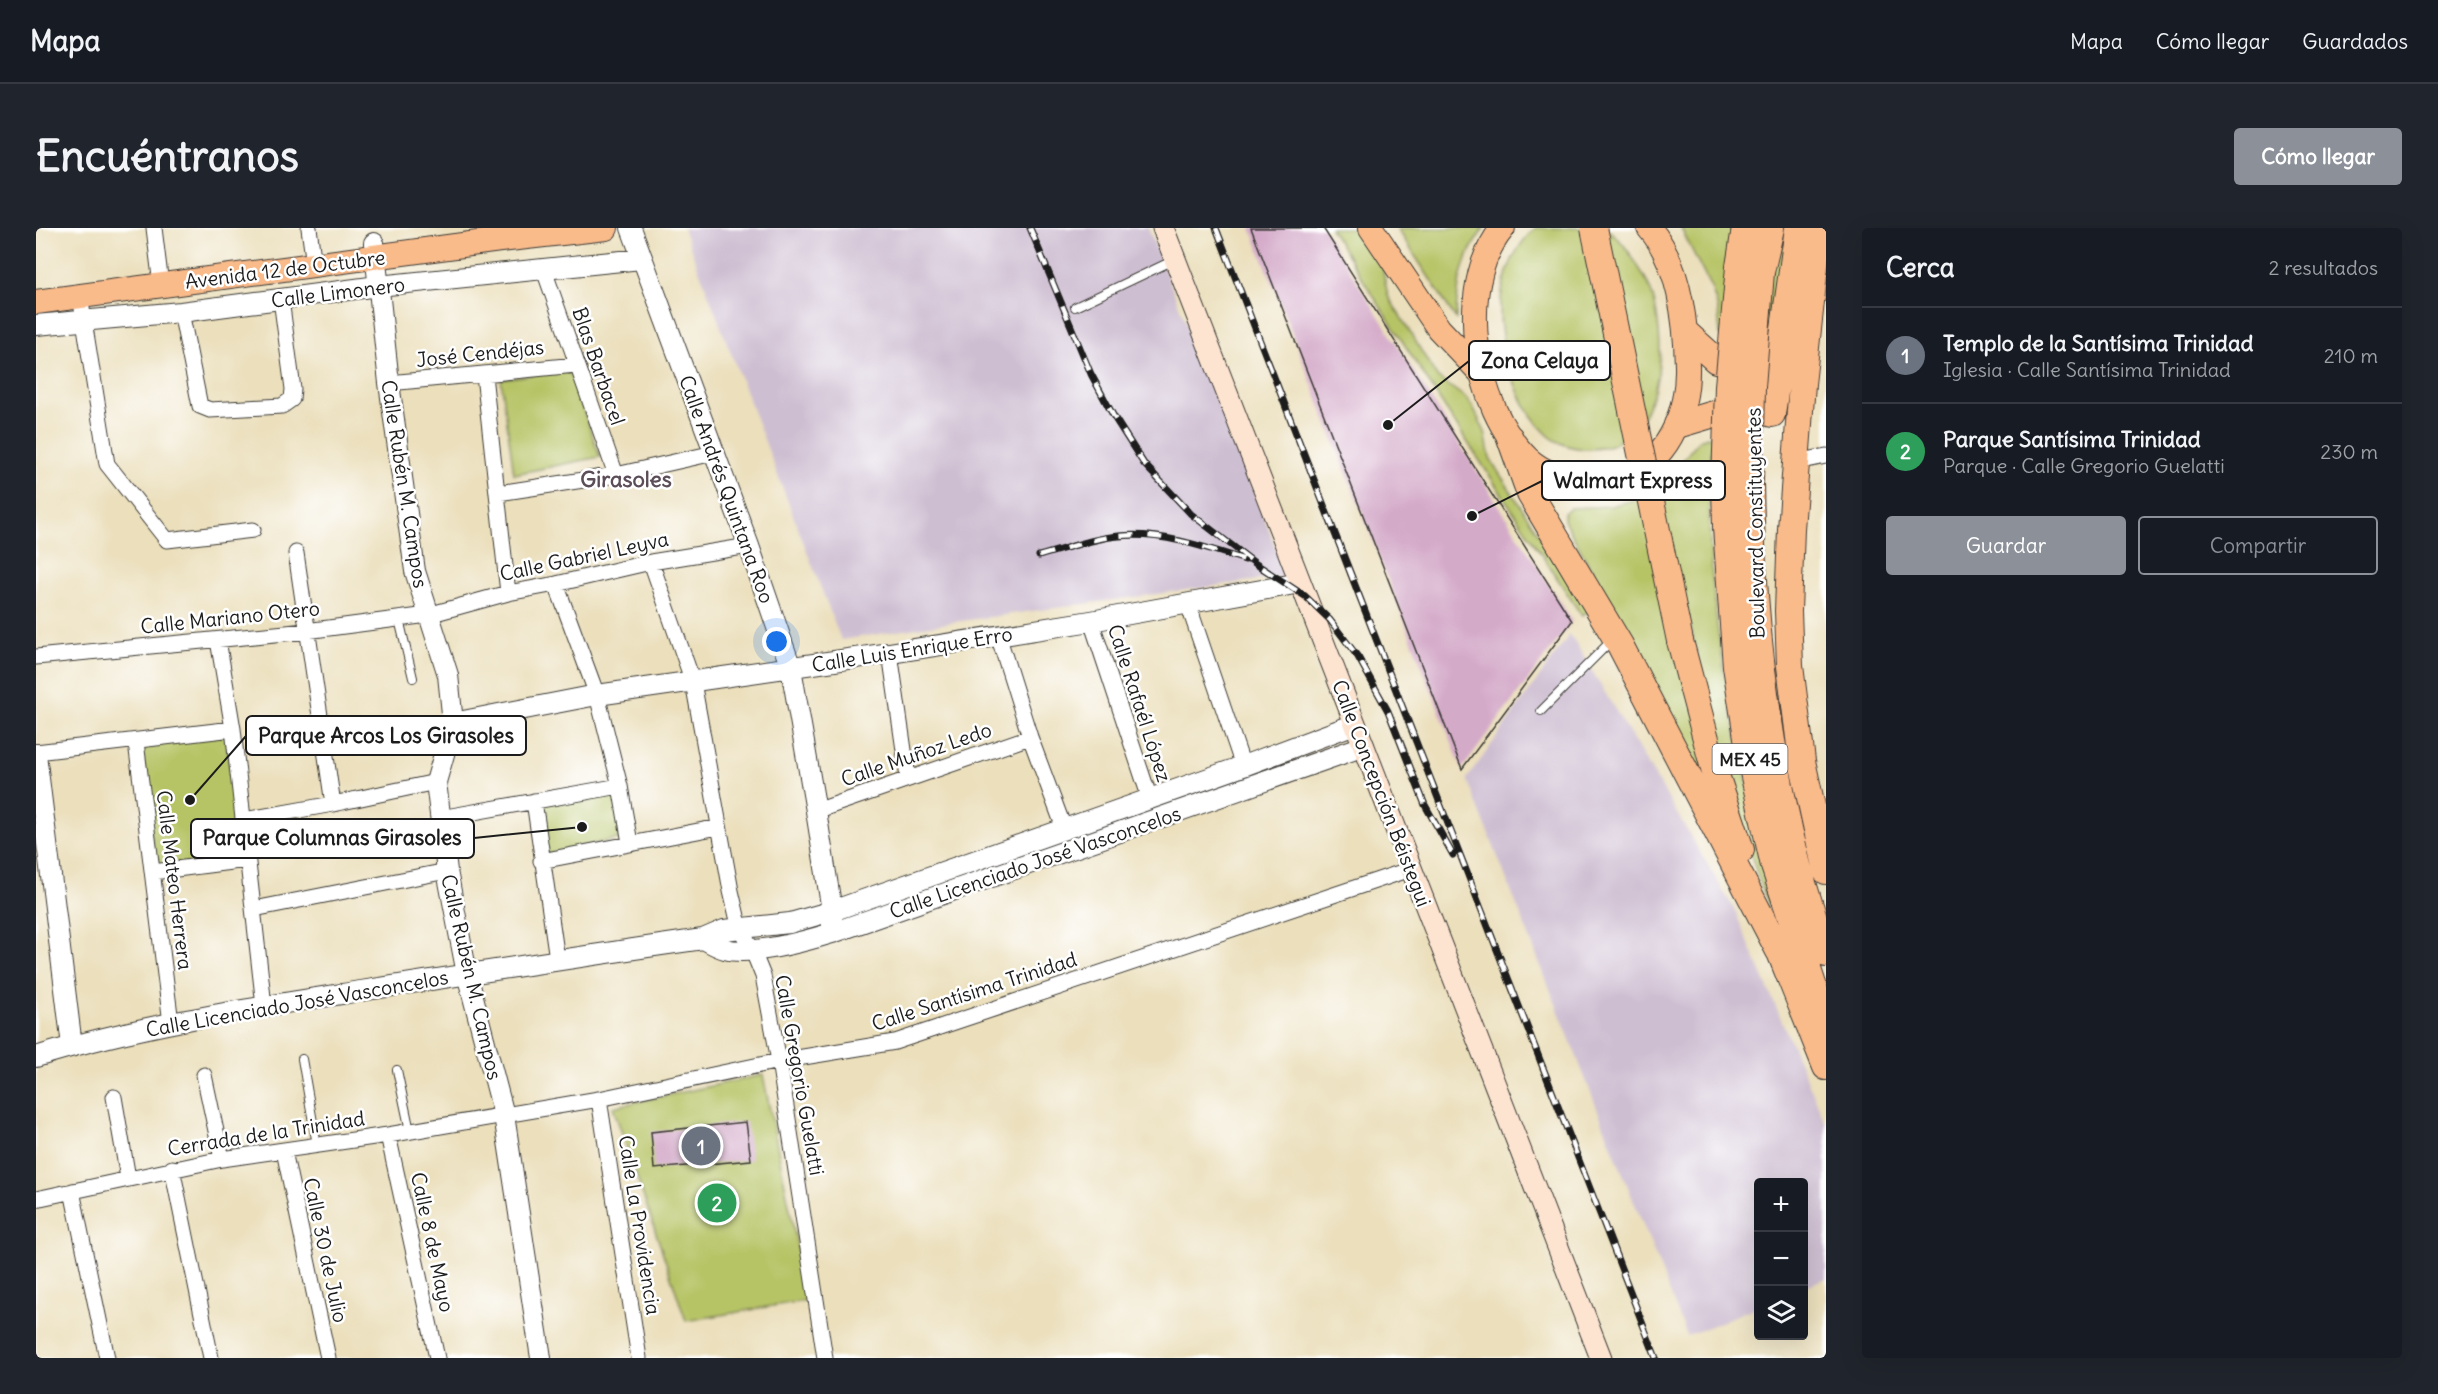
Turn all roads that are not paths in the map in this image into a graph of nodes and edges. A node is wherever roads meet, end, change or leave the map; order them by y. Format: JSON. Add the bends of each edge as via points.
{"nodes":[{"id":1,"x":154,"y":228,"type":"edge"},
{"id":2,"x":606,"y":228,"type":"edge"},
{"id":3,"x":631,"y":228,"type":"edge"},
{"id":4,"x":1163,"y":228,"type":"edge"},
{"id":5,"x":1371,"y":228,"type":"edge"},
{"id":6,"x":1503,"y":228,"type":"edge"},
{"id":7,"x":1594,"y":228,"type":"edge"},
{"id":8,"x":1649,"y":228,"type":"edge"},
{"id":9,"x":1745,"y":228,"type":"edge"},
{"id":10,"x":1771,"y":228,"type":"edge"},
{"id":11,"x":1798,"y":228,"type":"edge"},
{"id":12,"x":1820,"y":228,"type":"edge"},
{"id":13,"x":495,"y":232,"type":"edge"},
{"id":14,"x":312,"y":248,"type":"edge"},
{"id":15,"x":375,"y":250,"type":"junction"},
{"id":16,"x":641,"y":259,"type":"junction"},
{"id":17,"x":1175,"y":260,"type":"junction"},
{"id":18,"x":1750,"y":269,"type":"junction"},
{"id":19,"x":544,"y":270,"type":"junction"},
{"id":20,"x":160,"y":278,"type":"junction"},
{"id":21,"x":378,"y":286,"type":"junction"},
{"id":22,"x":36,"y":288,"type":"edge"},
{"id":23,"x":80,"y":296,"type":"junction"},
{"id":24,"x":281,"y":299,"type":"junction"},
{"id":25,"x":36,"y":302,"type":"edge"},
{"id":26,"x":1075,"y":307,"type":"dead end"},
{"id":27,"x":181,"y":312,"type":"junction"},
{"id":28,"x":84,"y":321,"type":"junction"},
{"id":29,"x":36,"y":325,"type":"edge"},
{"id":30,"x":1687,"y":334,"type":"junction"},
{"id":31,"x":576,"y":365,"type":"junction"},
{"id":32,"x":1482,"y":374,"type":"junction"},
{"id":33,"x":484,"y":375,"type":"junction"},
{"id":34,"x":1776,"y":376,"type":"junction"},
{"id":35,"x":389,"y":383,"type":"junction"},
{"id":36,"x":1797,"y":400,"type":"junction"},
{"id":37,"x":1772,"y":414,"type":"junction"},
{"id":38,"x":1677,"y":426,"type":"junction"},
{"id":39,"x":1510,"y":438,"type":"junction"},
{"id":40,"x":714,"y":453,"type":"junction"},
{"id":41,"x":1826,"y":456,"type":"edge"},
{"id":42,"x":1797,"y":462,"type":"junction"},
{"id":43,"x":616,"y":475,"type":"junction"},
{"id":44,"x":1738,"y":483,"type":"junction"},
{"id":45,"x":498,"y":493,"type":"junction"},
{"id":46,"x":253,"y":530,"type":"dead end"},
{"id":47,"x":749,"y":546,"type":"junction"},
{"id":48,"x":296,"y":553,"type":"dead end"},
{"id":49,"x":651,"y":562,"type":"junction"},
{"id":50,"x":1300,"y":583,"type":"junction"},
{"id":51,"x":556,"y":584,"type":"junction"},
{"id":52,"x":508,"y":593,"type":"junction"},
{"id":53,"x":1188,"y":603,"type":"junction"},
{"id":54,"x":428,"y":615,"type":"junction"},
{"id":55,"x":399,"y":619,"type":"junction"},
{"id":56,"x":1091,"y":621,"type":"junction"},
{"id":57,"x":306,"y":632,"type":"junction"},
{"id":58,"x":998,"y":635,"type":"junction"},
{"id":59,"x":1615,"y":637,"type":"junction"},
{"id":60,"x":218,"y":640,"type":"junction"},
{"id":61,"x":890,"y":653,"type":"junction"},
{"id":62,"x":36,"y":657,"type":"edge"},
{"id":63,"x":791,"y":668,"type":"junction"},
{"id":64,"x":413,"y":678,"type":"dead end"},
{"id":65,"x":693,"y":682,"type":"junction"},
{"id":66,"x":597,"y":695,"type":"junction"},
{"id":67,"x":1541,"y":711,"type":"dead end"},
{"id":68,"x":453,"y":723,"type":"junction"},
{"id":69,"x":1355,"y":724,"type":"junction"},
{"id":70,"x":233,"y":729,"type":"junction"},
{"id":71,"x":1030,"y":737,"type":"junction"},
{"id":72,"x":136,"y":742,"type":"junction"},
{"id":73,"x":1364,"y":746,"type":"junction"},
{"id":74,"x":36,"y":753,"type":"edge"},
{"id":75,"x":1243,"y":766,"type":"junction"},
{"id":76,"x":908,"y":778,"type":"junction"},
{"id":77,"x":436,"y":782,"type":"junction"},
{"id":78,"x":620,"y":786,"type":"junction"},
{"id":79,"x":1150,"y":799,"type":"junction"},
{"id":80,"x":534,"y":801,"type":"junction"},
{"id":81,"x":333,"y":804,"type":"junction"},
{"id":82,"x":816,"y":811,"type":"junction"},
{"id":83,"x":440,"y":818,"type":"junction"},
{"id":84,"x":244,"y":820,"type":"junction"},
{"id":85,"x":719,"y":826,"type":"junction"},
{"id":86,"x":1064,"y":828,"type":"junction"},
{"id":87,"x":630,"y":843,"type":"junction"},
{"id":88,"x":247,"y":860,"type":"junction"},
{"id":89,"x":541,"y":861,"type":"junction"},
{"id":90,"x":1411,"y":869,"type":"junction"},
{"id":91,"x":447,"y":871,"type":"junction"},
{"id":92,"x":1826,"y":871,"type":"edge"},
{"id":93,"x":153,"y":872,"type":"junction"},
{"id":94,"x":254,"y":909,"type":"junction"},
{"id":95,"x":832,"y":911,"type":"junction"},
{"id":96,"x":740,"y":929,"type":"junction"},
{"id":97,"x":832,"y":933,"type":"junction"},
{"id":98,"x":703,"y":939,"type":"junction"},
{"id":99,"x":752,"y":949,"type":"junction"},
{"id":100,"x":1779,"y":951,"type":"junction"},
{"id":101,"x":1826,"y":954,"type":"edge"},
{"id":102,"x":556,"y":959,"type":"junction"},
{"id":103,"x":467,"y":974,"type":"junction"},
{"id":104,"x":264,"y":1006,"type":"junction"},
{"id":105,"x":171,"y":1023,"type":"junction"},
{"id":106,"x":1826,"y":1024,"type":"edge"},
{"id":107,"x":72,"y":1046,"type":"junction"},
{"id":108,"x":36,"y":1057,"type":"edge"},
{"id":109,"x":302,"y":1059,"type":"dead end"},
{"id":110,"x":779,"y":1061,"type":"junction"},
{"id":111,"x":1826,"y":1067,"type":"edge"},
{"id":112,"x":397,"y":1070,"type":"dead end"},
{"id":113,"x":204,"y":1076,"type":"dead end"},
{"id":114,"x":114,"y":1097,"type":"dead end"},
{"id":115,"x":599,"y":1099,"type":"junction"},
{"id":116,"x":504,"y":1115,"type":"junction"},
{"id":117,"x":410,"y":1131,"type":"junction"},
{"id":118,"x":388,"y":1135,"type":"junction"},
{"id":119,"x":317,"y":1144,"type":"junction"},
{"id":120,"x":284,"y":1151,"type":"junction"},
{"id":121,"x":222,"y":1159,"type":"junction"},
{"id":122,"x":172,"y":1168,"type":"junction"},
{"id":123,"x":128,"y":1178,"type":"junction"},
{"id":124,"x":72,"y":1191,"type":"junction"},
{"id":125,"x":36,"y":1199,"type":"edge"},
{"id":126,"x":107,"y":1358,"type":"edge"},
{"id":127,"x":211,"y":1358,"type":"edge"},
{"id":128,"x":328,"y":1358,"type":"edge"},
{"id":129,"x":437,"y":1358,"type":"edge"},
{"id":130,"x":541,"y":1358,"type":"edge"},
{"id":131,"x":639,"y":1358,"type":"edge"},
{"id":132,"x":825,"y":1358,"type":"edge"},
{"id":133,"x":1601,"y":1358,"type":"edge"}],
"edges":[{"from":1,"to":20,"type":"street"},
{"from":2,"to":13,"type":"main road","name":"Avenida 12 de Octubre"},
{"from":3,"to":16,"type":"street","name":"Calle Andrés Quintana Roo"},
{"from":4,"to":17,"type":"main road","name":"Calle Concepción Béistegui"},
{"from":5,"to":32,"type":"main road","via":[[1439,329]]},
{"from":6,"to":32,"type":"main road","via":[[1484,262],[1475,300]]},
{"from":7,"to":100,"type":"highway","bridge":true,"via":[[1680,641],[1714,769]]},
{"from":8,"to":30,"type":"main road","via":[[1672,266]]},
{"from":9,"to":18,"type":"highway","name":"Boulevard Constituyentes","number":"MEX 45"},
{"from":10,"to":18,"type":"highway","name":"Boulevard Constituyentes","number":"MEX 45"},
{"from":11,"to":34,"type":"highway"},
{"from":12,"to":36,"type":"highway"},
{"from":13,"to":15,"type":"main road","name":"Avenida 12 de Octubre"},
{"from":14,"to":15,"type":"main road","name":"Avenida 12 de Octubre"},
{"from":14,"to":20,"type":"main road","name":"Avenida 12 de Octubre"},
{"from":15,"to":21,"type":"street","name":"Calle Rubén M. Campos"},
{"from":16,"to":19,"type":"street","name":"Calle Limonero"},
{"from":16,"to":40,"type":"street","name":"Calle Andrés Quintana Roo"},
{"from":17,"to":26,"type":"lane"},
{"from":17,"to":50,"type":"main road","name":"Calle Concepción Béistegui"},
{"from":18,"to":44,"type":"highway","name":"Boulevard Constituyentes","number":"MEX 45","bridge":true,"via":[[1752,387]]},
{"from":19,"to":21,"type":"street","name":"Calle Limonero"},
{"from":19,"to":31,"type":"street","name":"Blas Barbacel"},
{"from":20,"to":22,"type":"main road","name":"Avenida 12 de Octubre"},
{"from":20,"to":23,"type":"main road","name":"Avenida 12 de Octubre"},
{"from":21,"to":24,"type":"street","name":"Calle Limonero"},
{"from":21,"to":35,"type":"street","name":"Calle Rubén M. Campos"},
{"from":23,"to":25,"type":"main road","name":"Avenida 12 de Octubre"},
{"from":23,"to":28,"type":"street"},
{"from":24,"to":27,"type":"street","name":"Calle Limonero"},
{"from":24,"to":27,"type":"street","via":[[292,389],[292,399],[282,406],[210,410],[200,406]]},
{"from":27,"to":28,"type":"street","name":"Calle Limonero"},
{"from":28,"to":29,"type":"street","name":"Calle Limonero"},
{"from":28,"to":46,"type":"street","via":[[107,464],[167,540]]},
{"from":30,"to":34,"type":"highway","via":[[1716,360]]},
{"from":30,"to":38,"type":"main road","via":[[1688,377]]},
{"from":31,"to":33,"type":"street","name":"José Cendéjas"},
{"from":31,"to":43,"type":"street","name":"Blas Barbacel"},
{"from":32,"to":39,"type":"main road","via":[[1496,415]]},
{"from":33,"to":35,"type":"street","name":"José Cendéjas"},
{"from":33,"to":45,"type":"street"},
{"from":34,"to":36,"type":"highway"},
{"from":34,"to":37,"type":"highway"},
{"from":35,"to":54,"type":"street","name":"Calle Rubén M. Campos","via":[[415,571]]},
{"from":36,"to":37,"type":"highway"},
{"from":36,"to":42,"type":"highway"},
{"from":37,"to":38,"type":"highway","via":[[1714,414]]},
{"from":38,"to":39,"type":"main road","via":[[1660,454],[1632,474],[1605,478],[1572,479],[1547,471],[1529,460]]},
{"from":39,"to":59,"type":"highway","via":[[1530,494]]},
{"from":40,"to":43,"type":"street"},
{"from":40,"to":47,"type":"street","name":"Calle Andrés Quintana Roo"},
{"from":41,"to":42,"type":"street"},
{"from":42,"to":92,"type":"highway","via":[[1789,571],[1790,666],[1802,761]]},
{"from":43,"to":45,"type":"street"},
{"from":44,"to":101,"type":"highway","name":"Boulevard Constituyentes","number":"MEX 45","via":[[1773,758],[1796,860]]},
{"from":44,"to":106,"type":"highway","name":"Boulevard Constituyentes","number":"MEX 45","via":[[1726,527],[1736,666],[1751,763],[1774,866]]},
{"from":45,"to":52,"type":"street"},
{"from":47,"to":49,"type":"street","name":"Calle Gabriel Leyva"},
{"from":47,"to":63,"type":"street","name":"Calle Andrés Quintana Roo"},
{"from":48,"to":57,"type":"street"},
{"from":49,"to":51,"type":"street","name":"Calle Gabriel Leyva"},
{"from":49,"to":65,"type":"street","name":"Calle Gregorio Guelatti"},
{"from":50,"to":53,"type":"street","name":"Calle Luis Enrique Erro"},
{"from":50,"to":69,"type":"main road","name":"Calle Concepción Béistegui"},
{"from":51,"to":52,"type":"street","name":"Calle Gabriel Leyva"},
{"from":51,"to":66,"type":"street"},
{"from":52,"to":54,"type":"street","name":"Calle Gabriel Leyva"},
{"from":53,"to":56,"type":"street","name":"Calle Luis Enrique Erro"},
{"from":53,"to":75,"type":"street"},
{"from":54,"to":55,"type":"street","name":"Calle Mariano Otero"},
{"from":54,"to":68,"type":"street","name":"Calle Rubén M. Campos","via":[[448,675]]},
{"from":55,"to":57,"type":"street","name":"Calle Mariano Otero"},
{"from":55,"to":64,"type":"lane"},
{"from":56,"to":58,"type":"street","name":"Calle Luis Enrique Erro"},
{"from":56,"to":79,"type":"street","name":"Calle Rafaél López"},
{"from":57,"to":60,"type":"street","name":"Calle Mariano Otero"},
{"from":57,"to":81,"type":"street"},
{"from":58,"to":61,"type":"street","name":"Calle Luis Enrique Erro"},
{"from":58,"to":71,"type":"street"},
{"from":59,"to":67,"type":"lane"},
{"from":59,"to":100,"type":"highway"},
{"from":60,"to":62,"type":"street","name":"Calle Mariano Otero"},
{"from":60,"to":70,"type":"street"},
{"from":61,"to":63,"type":"street","name":"Calle Luis Enrique Erro"},
{"from":61,"to":76,"type":"street"},
{"from":63,"to":65,"type":"street","name":"Calle Luis Enrique Erro"},
{"from":63,"to":82,"type":"street","name":"Calle Andrés Quintana Roo"},
{"from":65,"to":66,"type":"street","name":"Calle Luis Enrique Erro"},
{"from":65,"to":85,"type":"street","name":"Calle Gregorio Guelatti"},
{"from":66,"to":68,"type":"street","name":"Calle Luis Enrique Erro"},
{"from":66,"to":78,"type":"street"},
{"from":68,"to":77,"type":"street","name":"Calle Rubén M. Campos"},
{"from":69,"to":73,"type":"main road","name":"Calle Concepción Béistegui"},
{"from":69,"to":75,"type":"street","name":"Calle Licenciado José Vasconcelos"},
{"from":70,"to":72,"type":"street"},
{"from":70,"to":84,"type":"street"},
{"from":71,"to":76,"type":"street","name":"Calle Muñoz Ledo"},
{"from":71,"to":86,"type":"street"},
{"from":72,"to":74,"type":"street"},
{"from":72,"to":93,"type":"street","name":"Calle Mateo Herrera"},
{"from":73,"to":90,"type":"main road","name":"Calle Concepción Béistegui"},
{"from":73,"to":97,"type":"street","name":"Calle Licenciado José Vasconcelos"},
{"from":74,"to":107,"type":"street"},
{"from":75,"to":79,"type":"street","name":"Calle Licenciado José Vasconcelos"},
{"from":76,"to":82,"type":"street","name":"Calle Muñoz Ledo"},
{"from":77,"to":81,"type":"street"},
{"from":77,"to":83,"type":"street","name":"Calle Rubén M. Campos"},
{"from":78,"to":80,"type":"street"},
{"from":78,"to":87,"type":"street"},
{"from":79,"to":86,"type":"street","name":"Calle Licenciado José Vasconcelos"},
{"from":80,"to":83,"type":"street"},
{"from":80,"to":89,"type":"street"},
{"from":81,"to":84,"type":"street"},
{"from":82,"to":95,"type":"street","name":"Calle Andrés Quintana Roo"},
{"from":83,"to":91,"type":"street","name":"Calle Rubén M. Campos"},
{"from":84,"to":88,"type":"street"},
{"from":85,"to":87,"type":"street"},
{"from":85,"to":96,"type":"street","name":"Calle Gregorio Guelatti"},
{"from":86,"to":95,"type":"street","name":"Calle Licenciado José Vasconcelos"},
{"from":87,"to":89,"type":"street"},
{"from":88,"to":93,"type":"street"},
{"from":88,"to":94,"type":"street"},
{"from":89,"to":102,"type":"street"},
{"from":90,"to":110,"type":"street","name":"Calle Santísima Trinidad","via":[[895,1042]]},
{"from":90,"to":133,"type":"main road","name":"Calle Concepción Béistegui"},
{"from":91,"to":94,"type":"street"},
{"from":91,"to":103,"type":"street","name":"Calle Rubén M. Campos"},
{"from":93,"to":105,"type":"street","name":"Calle Mateo Herrera"},
{"from":94,"to":104,"type":"street"},
{"from":95,"to":96,"type":"street","name":"Calle Licenciado José Vasconcelos","via":[[790,923]]},
{"from":95,"to":97,"type":"street","name":"Calle Andrés Quintana Roo"},
{"from":96,"to":98,"type":"street","name":"Calle Licenciado José Vasconcelos","via":[[724,930]]},
{"from":96,"to":99,"type":"street","name":"Calle Gregorio Guelatti"},
{"from":97,"to":99,"type":"street","name":"Calle Licenciado José Vasconcelos","via":[[796,944]]},
{"from":98,"to":99,"type":"street","name":"Calle Licenciado José Vasconcelos","via":[[726,949]]},
{"from":98,"to":102,"type":"street","name":"Calle Licenciado José Vasconcelos"},
{"from":99,"to":110,"type":"street","name":"Calle Gregorio Guelatti","via":[[763,976]]},
{"from":100,"to":111,"type":"highway"},
{"from":102,"to":103,"type":"street","name":"Calle Licenciado José Vasconcelos"},
{"from":103,"to":104,"type":"street","name":"Calle Licenciado José Vasconcelos"},
{"from":103,"to":116,"type":"street","name":"Calle Rubén M. Campos"},
{"from":104,"to":105,"type":"street","name":"Calle Licenciado José Vasconcelos"},
{"from":105,"to":107,"type":"street","name":"Calle Licenciado José Vasconcelos"},
{"from":107,"to":108,"type":"street","name":"Calle Licenciado José Vasconcelos"},
{"from":109,"to":119,"type":"lane"},
{"from":110,"to":115,"type":"street","name":"Calle Santísima Trinidad"},
{"from":110,"to":132,"type":"street","name":"Calle Gregorio Guelatti"},
{"from":112,"to":117,"type":"lane"},
{"from":113,"to":121,"type":"street"},
{"from":114,"to":123,"type":"street"},
{"from":115,"to":116,"type":"street","name":"Calle Santísima Trinidad"},
{"from":115,"to":131,"type":"street","name":"Calle La Providencia"},
{"from":116,"to":117,"type":"street","name":"Cerrada de la Trinidad"},
{"from":116,"to":130,"type":"street","name":"Calle Rubén M. Campos"},
{"from":117,"to":118,"type":"street","name":"Cerrada de la Trinidad"},
{"from":118,"to":119,"type":"street","name":"Cerrada de la Trinidad"},
{"from":118,"to":129,"type":"street","name":"Calle 8 de Mayo"},
{"from":119,"to":120,"type":"street","name":"Cerrada de la Trinidad"},
{"from":120,"to":121,"type":"street","name":"Cerrada de la Trinidad"},
{"from":120,"to":128,"type":"street","name":"Calle 30 de Julio"},
{"from":121,"to":122,"type":"street","name":"Cerrada de la Trinidad"},
{"from":122,"to":123,"type":"street","name":"Cerrada de la Trinidad"},
{"from":122,"to":127,"type":"street"},
{"from":123,"to":124,"type":"street","name":"Cerrada de la Trinidad"},
{"from":124,"to":125,"type":"street","name":"Cerrada de la Trinidad"},
{"from":124,"to":126,"type":"street"}]}
